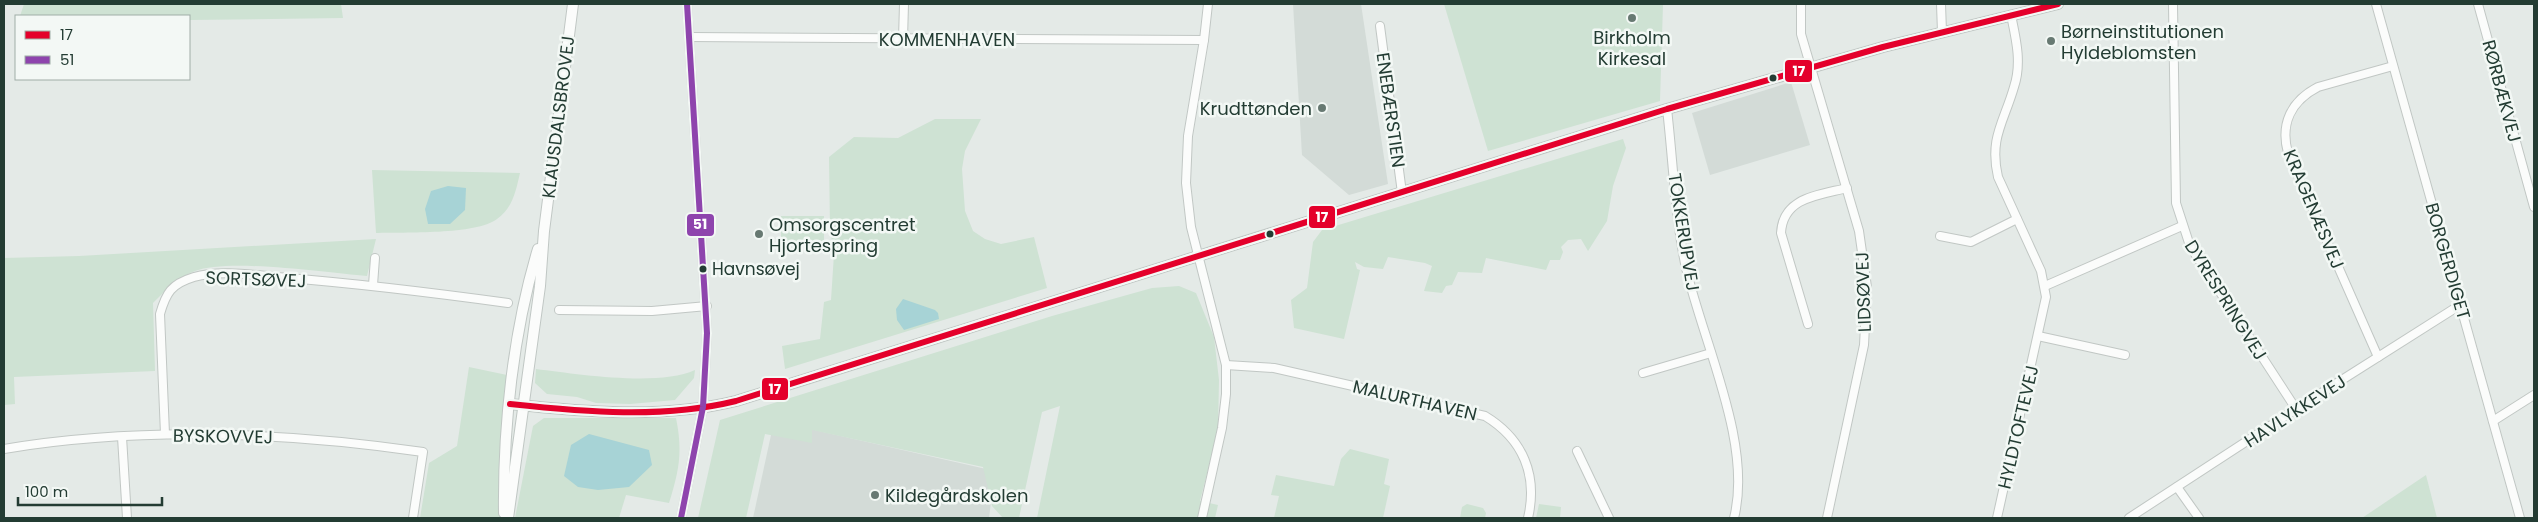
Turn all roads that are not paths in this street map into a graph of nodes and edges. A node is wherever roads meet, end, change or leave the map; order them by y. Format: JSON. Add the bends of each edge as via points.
{"nodes":[{"id":1,"x":573,"y":4,"type":"edge"},
{"id":2,"x":687,"y":4,"type":"edge"},
{"id":3,"x":904,"y":4,"type":"edge"},
{"id":4,"x":1208,"y":4,"type":"edge"},
{"id":5,"x":1801,"y":4,"type":"edge"},
{"id":6,"x":1941,"y":4,"type":"edge"},
{"id":7,"x":2058,"y":4,"type":"edge"},
{"id":8,"x":2173,"y":4,"type":"edge"},
{"id":9,"x":2376,"y":4,"type":"edge"},
{"id":10,"x":2478,"y":4,"type":"edge"},
{"id":11,"x":2011,"y":15,"type":"junction"},
{"id":12,"x":1380,"y":26,"type":"dead end"},
{"id":13,"x":1942,"y":32,"type":"junction"},
{"id":14,"x":689,"y":37,"type":"junction"},
{"id":15,"x":904,"y":39,"type":"junction"},
{"id":16,"x":1204,"y":40,"type":"junction"},
{"id":17,"x":2393,"y":66,"type":"junction"},
{"id":18,"x":1809,"y":69,"type":"junction"},
{"id":19,"x":1667,"y":109,"type":"junction"},
{"id":20,"x":1847,"y":188,"type":"junction"},
{"id":21,"x":1402,"y":193,"type":"junction"},
{"id":22,"x":2534,"y":207,"type":"edge"},
{"id":23,"x":2017,"y":219,"type":"junction"},
{"id":24,"x":2182,"y":226,"type":"junction"},
{"id":25,"x":544,"y":231,"type":"junction"},
{"id":26,"x":1940,"y":236,"type":"dead end"},
{"id":27,"x":1198,"y":255,"type":"junction"},
{"id":28,"x":375,"y":258,"type":"dead end"},
{"id":29,"x":373,"y":285,"type":"junction"},
{"id":30,"x":2045,"y":286,"type":"junction"},
{"id":31,"x":508,"y":303,"type":"dead end"},
{"id":32,"x":2460,"y":305,"type":"junction"},
{"id":33,"x":707,"y":306,"type":"junction"},
{"id":34,"x":559,"y":310,"type":"dead end"},
{"id":35,"x":1808,"y":324,"type":"dead end"},
{"id":36,"x":2038,"y":336,"type":"junction"},
{"id":37,"x":1711,"y":353,"type":"junction"},
{"id":38,"x":2125,"y":355,"type":"dead end"},
{"id":39,"x":2378,"y":356,"type":"junction"},
{"id":40,"x":1226,"y":364,"type":"junction"},
{"id":41,"x":1643,"y":374,"type":"dead end"},
{"id":42,"x":2534,"y":395,"type":"edge"},
{"id":43,"x":510,"y":404,"type":"junction"},
{"id":44,"x":524,"y":405,"type":"junction"},
{"id":45,"x":703,"y":407,"type":"junction"},
{"id":46,"x":2296,"y":408,"type":"junction"},
{"id":47,"x":2492,"y":421,"type":"junction"},
{"id":48,"x":165,"y":434,"type":"junction"},
{"id":49,"x":122,"y":437,"type":"junction"},
{"id":50,"x":4,"y":449,"type":"edge"},
{"id":51,"x":1577,"y":451,"type":"dead end"},
{"id":52,"x":2178,"y":487,"type":"junction"},
{"id":53,"x":127,"y":518,"type":"edge"},
{"id":54,"x":413,"y":518,"type":"edge"},
{"id":55,"x":506,"y":518,"type":"edge"},
{"id":56,"x":681,"y":518,"type":"edge"},
{"id":57,"x":1202,"y":518,"type":"edge"},
{"id":58,"x":1528,"y":518,"type":"edge"},
{"id":59,"x":1609,"y":518,"type":"edge"},
{"id":60,"x":1734,"y":518,"type":"edge"},
{"id":61,"x":1827,"y":518,"type":"edge"},
{"id":62,"x":1997,"y":518,"type":"edge"},
{"id":63,"x":2129,"y":518,"type":"edge"},
{"id":64,"x":2199,"y":518,"type":"edge"},
{"id":65,"x":2520,"y":518,"type":"edge"}],
"edges":[{"from":1,"to":25,"type":"street","name":"KLAUSDALSBROVEJ"},
{"from":2,"to":14,"type":"street"},
{"from":3,"to":15,"type":"street"},
{"from":4,"to":16,"type":"street"},
{"from":5,"to":18,"type":"street","name":"LIDSØVEJ","via":[[1800,34]]},
{"from":6,"to":13,"type":"street"},
{"from":7,"to":11,"type":"street"},
{"from":8,"to":24,"type":"street","name":"DYRESPRINGVEJ","via":[[2176,203]]},
{"from":9,"to":17,"type":"street","name":"BORGERDIGET"},
{"from":10,"to":22,"type":"street","name":"RØRBÆKVEJ"},
{"from":11,"to":13,"type":"street"},
{"from":11,"to":23,"type":"street","name":"HYLDTOFTEVEJ","via":[[2018,68],[1994,151],[1998,176]]},
{"from":12,"to":21,"type":"street","name":"ENEBÆRSTIEN"},
{"from":13,"to":18,"type":"street"},
{"from":14,"to":15,"type":"street","name":"KOMMENHAVEN"},
{"from":14,"to":33,"type":"street"},
{"from":15,"to":16,"type":"street","name":"KOMMENHAVEN"},
{"from":16,"to":27,"type":"street","via":[[1188,136],[1187,192]]},
{"from":17,"to":32,"type":"street","name":"BORGERDIGET"},
{"from":17,"to":39,"type":"street","name":"KRAGENÆSVEJ","via":[[2308,92],[2292,108],[2285,130],[2288,153]]},
{"from":18,"to":19,"type":"street"},
{"from":18,"to":20,"type":"street","name":"LIDSØVEJ"},
{"from":19,"to":21,"type":"street"},
{"from":19,"to":37,"type":"street","name":"TOKKERUPVEJ","via":[[1686,265]]},
{"from":20,"to":35,"type":"street","via":[[1799,201],[1791,206],[1782,223],[1781,233]]},
{"from":20,"to":61,"type":"street","name":"LIDSØVEJ","via":[[1864,259],[1866,316],[1859,373]]},
{"from":21,"to":27,"type":"street"},
{"from":23,"to":26,"type":"street","via":[[1971,242]]},
{"from":23,"to":30,"type":"street","name":"HYLDTOFTEVEJ"},
{"from":24,"to":30,"type":"street"},
{"from":24,"to":46,"type":"street","name":"DYRESPRINGVEJ","via":[[2190,246]]},
{"from":25,"to":43,"type":"street","name":"KLAUSDALSBROVEJ","via":[[524,294]]},
{"from":25,"to":44,"type":"street","name":"KLAUSDALSBROVEJ"},
{"from":27,"to":40,"type":"street"},
{"from":27,"to":45,"type":"street","via":[[736,401]]},
{"from":28,"to":29,"type":"street"},
{"from":29,"to":31,"type":"street","name":"SORTSØVEJ"},
{"from":29,"to":48,"type":"street","name":"SORTSØVEJ","via":[[209,274],[178,284],[165,295],[160,314]]},
{"from":30,"to":36,"type":"street","name":"HYLDTOFTEVEJ"},
{"from":32,"to":39,"type":"street","name":"HAVLYKKEVEJ"},
{"from":32,"to":47,"type":"street","name":"BORGERDIGET"},
{"from":33,"to":34,"type":"street","via":[[652,311]]},
{"from":33,"to":45,"type":"street"},
{"from":36,"to":38,"type":"street"},
{"from":36,"to":62,"type":"street","name":"HYLDTOFTEVEJ"},
{"from":37,"to":41,"type":"street"},
{"from":37,"to":60,"type":"street","name":"TOKKERUPVEJ","via":[[1737,452],[1740,488]]},
{"from":39,"to":46,"type":"street","name":"HAVLYKKEVEJ"},
{"from":40,"to":57,"type":"street","via":[[1222,428]]},
{"from":40,"to":58,"type":"street","name":"MALURTHAVEN","via":[[1298,372],[1484,416],[1509,434],[1526,459],[1532,489]]},
{"from":42,"to":47,"type":"street"},
{"from":43,"to":44,"type":"street"},
{"from":43,"to":55,"type":"street","name":"KLAUSDALSBROVEJ","via":[[504,471]]},
{"from":44,"to":45,"type":"street","via":[[616,413],[677,412]]},
{"from":44,"to":55,"type":"street","name":"KLAUSDALSBROVEJ"},
{"from":45,"to":56,"type":"street"},
{"from":46,"to":52,"type":"street","name":"HAVLYKKEVEJ"},
{"from":47,"to":65,"type":"street","name":"BORGERDIGET"},
{"from":48,"to":49,"type":"street","name":"BYSKOVVEJ"},
{"from":48,"to":54,"type":"street","name":"BYSKOVVEJ","via":[[229,434],[333,441],[423,452]]},
{"from":49,"to":50,"type":"street","name":"BYSKOVVEJ"},
{"from":49,"to":53,"type":"street"},
{"from":51,"to":59,"type":"street"},
{"from":52,"to":63,"type":"street","name":"HAVLYKKEVEJ"},
{"from":52,"to":64,"type":"street"}]}
